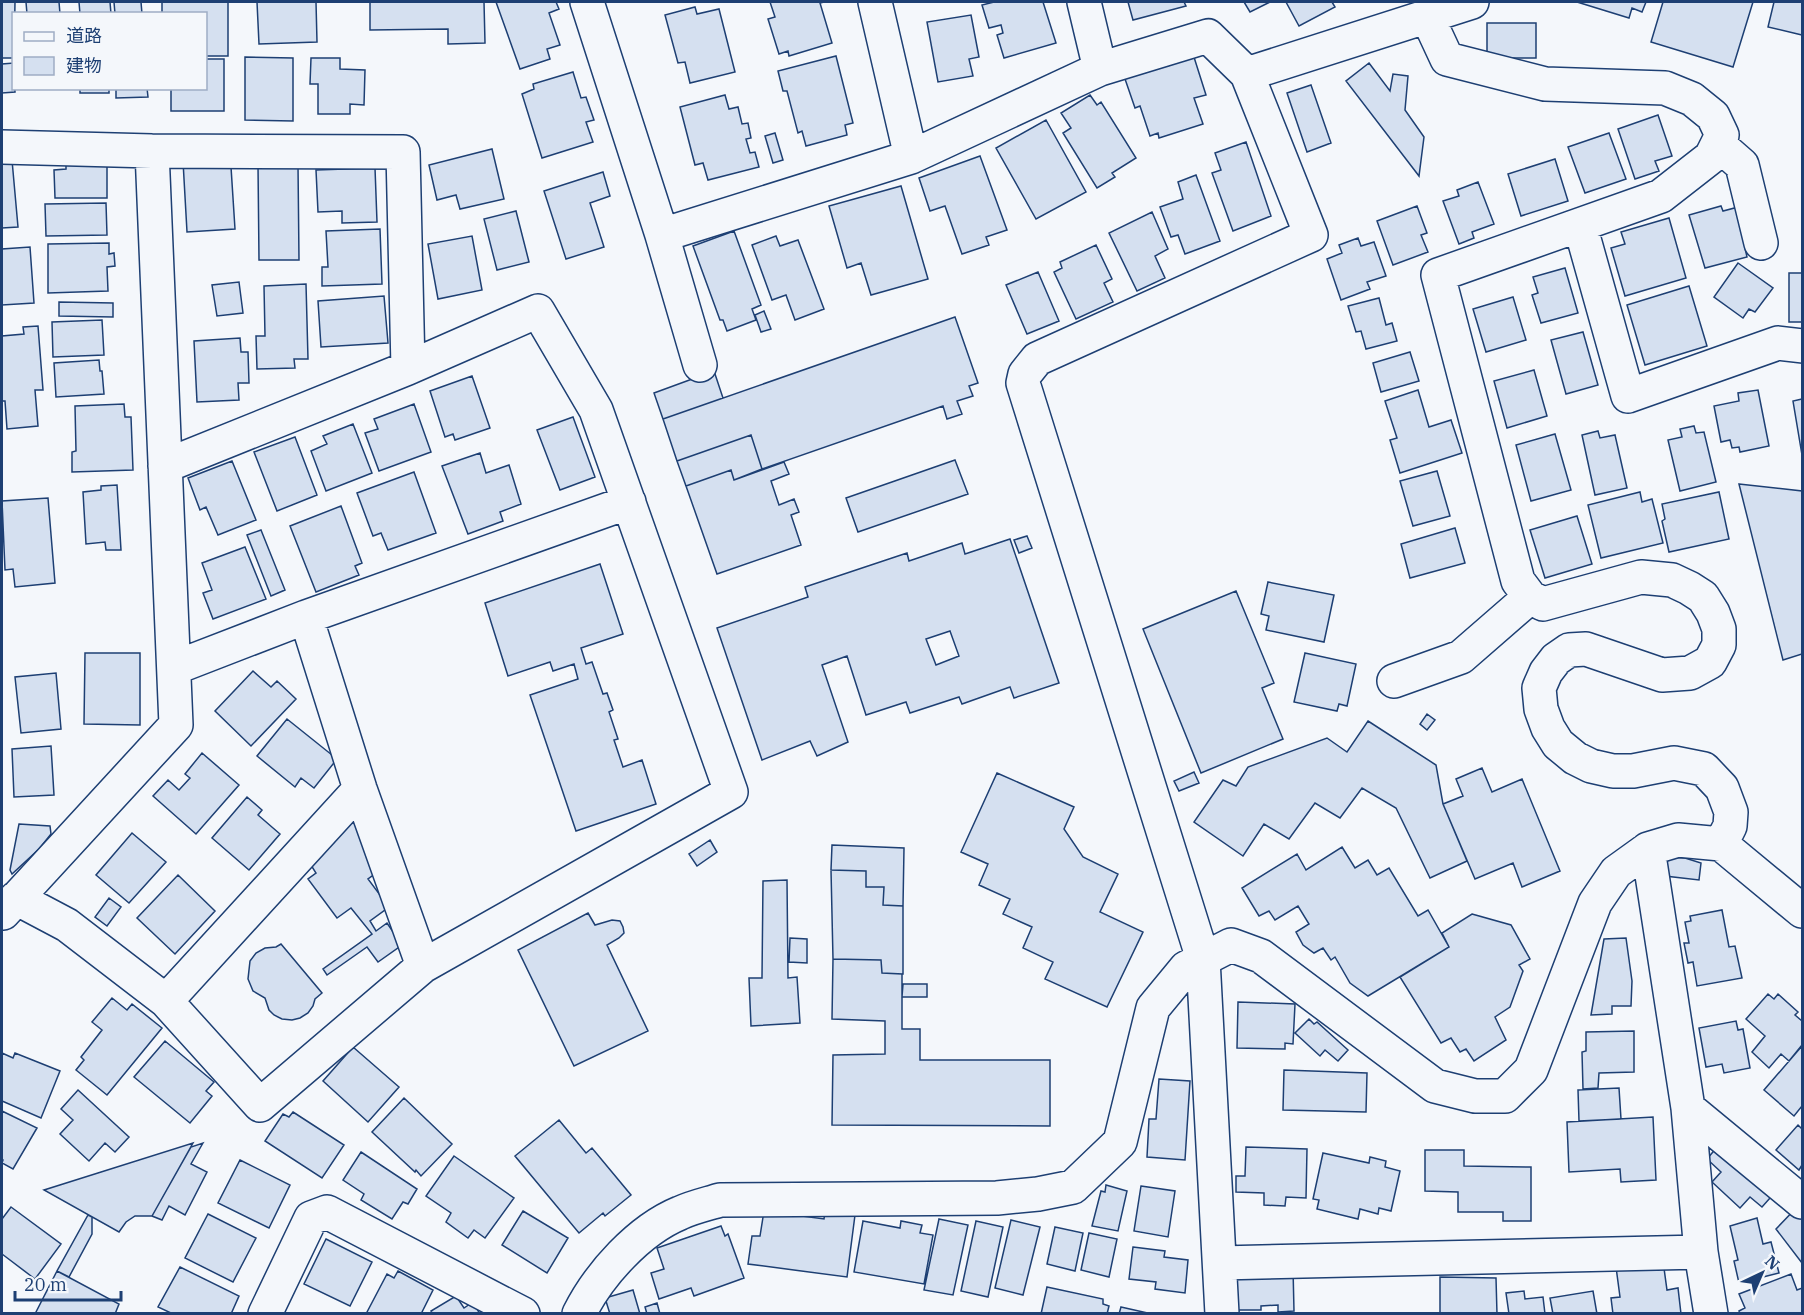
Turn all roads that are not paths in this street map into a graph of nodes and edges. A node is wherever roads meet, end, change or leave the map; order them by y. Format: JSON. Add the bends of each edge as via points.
{"nodes":[{"id":1,"x":587,"y":2,"type":"edge"},
{"id":2,"x":875,"y":2,"type":"edge"},
{"id":3,"x":1084,"y":2,"type":"edge"},
{"id":4,"x":1472,"y":2,"type":"edge"},
{"id":5,"x":1427,"y":16,"type":"junction"},
{"id":6,"x":1100,"y":69,"type":"junction"},
{"id":7,"x":1247,"y":74,"type":"junction"},
{"id":8,"x":1718,"y":144,"type":"junction"},
{"id":9,"x":2,"y":147,"type":"edge"},
{"id":10,"x":152,"y":151,"type":"junction"},
{"id":11,"x":911,"y":157,"type":"junction"},
{"id":12,"x":1580,"y":225,"type":"junction"},
{"id":13,"x":662,"y":236,"type":"junction"},
{"id":14,"x":1761,"y":243,"type":"dead end"},
{"id":15,"x":1803,"y":346,"type":"edge"},
{"id":16,"x":700,"y":364,"type":"dead end"},
{"id":17,"x":408,"y":368,"type":"junction"},
{"id":18,"x":165,"y":466,"type":"junction"},
{"id":19,"x":629,"y":502,"type":"junction"},
{"id":20,"x":1530,"y":597,"type":"junction"},
{"id":21,"x":306,"y":617,"type":"junction"},
{"id":22,"x":174,"y":668,"type":"junction"},
{"id":23,"x":1394,"y":681,"type":"dead end"},
{"id":24,"x":360,"y":789,"type":"junction"},
{"id":25,"x":1721,"y":844,"type":"junction"},
{"id":26,"x":1648,"y":849,"type":"junction"},
{"id":27,"x":9,"y":906,"type":"edge"},
{"id":28,"x":1803,"y":911,"type":"edge"},
{"id":29,"x":1203,"y":959,"type":"junction"},
{"id":30,"x":423,"y":966,"type":"junction"},
{"id":31,"x":166,"y":1002,"type":"junction"},
{"id":32,"x":1688,"y":1108,"type":"junction"},
{"id":33,"x":1803,"y":1202,"type":"edge"},
{"id":34,"x":1701,"y":1252,"type":"junction"},
{"id":35,"x":1220,"y":1263,"type":"junction"},
{"id":36,"x":265,"y":1314,"type":"edge"},
{"id":37,"x":523,"y":1314,"type":"edge"},
{"id":38,"x":579,"y":1314,"type":"edge"},
{"id":39,"x":1222,"y":1314,"type":"edge"},
{"id":40,"x":1712,"y":1314,"type":"edge"}],
"edges":[{"from":1,"to":13,"type":"street"},
{"from":2,"to":11,"type":"street"},
{"from":3,"to":6,"type":"street"},
{"from":4,"to":5,"type":"street"},
{"from":5,"to":7,"type":"street"},
{"from":5,"to":8,"type":"street","via":[[1447,59],[1545,84],[1665,88],[1692,99],[1713,116],[1722,135]]},
{"from":6,"to":7,"type":"street","via":[[1208,36]]},
{"from":6,"to":11,"type":"street"},
{"from":7,"to":29,"type":"street","via":[[1311,235],[1037,359],[1023,383]]},
{"from":8,"to":12,"type":"street","via":[[1711,157],[1661,196]]},
{"from":8,"to":14,"type":"street","via":[[1742,165]]},
{"from":9,"to":10,"type":"street"},
{"from":10,"to":17,"type":"street","via":[[403,152]]},
{"from":10,"to":18,"type":"street"},
{"from":11,"to":13,"type":"street"},
{"from":12,"to":15,"type":"street","via":[[1628,396],[1778,342]]},
{"from":12,"to":20,"type":"street","via":[[1438,275],[1518,581]]},
{"from":13,"to":16,"type":"street"},
{"from":17,"to":18,"type":"street"},
{"from":17,"to":19,"type":"street","via":[[538,311],[596,410]]},
{"from":18,"to":22,"type":"street"},
{"from":19,"to":21,"type":"street"},
{"from":19,"to":30,"type":"street","via":[[731,792]]},
{"from":20,"to":23,"type":"street","via":[[1461,657]]},
{"from":20,"to":25,"type":"street","via":[[1543,604],[1641,577],[1672,580],[1703,597],[1719,629],[1719,645],[1710,662],[1690,673],[1662,675],[1587,649],[1569,650],[1556,659],[1539,688],[1541,709],[1558,744],[1591,766],[1633,771],[1674,763],[1704,769],[1722,788],[1731,812],[1730,826]]},
{"from":21,"to":22,"type":"street"},
{"from":21,"to":24,"type":"street"},
{"from":22,"to":27,"type":"street","via":[[176,725]]},
{"from":24,"to":30,"type":"street"},
{"from":24,"to":31,"type":"street"},
{"from":25,"to":26,"type":"street","via":[[1678,840]]},
{"from":25,"to":28,"type":"street"},
{"from":26,"to":29,"type":"street","via":[[1616,872],[1595,903],[1531,1070],[1505,1096],[1475,1096],[1435,1086],[1261,956],[1231,945]]},
{"from":26,"to":32,"type":"street"},
{"from":27,"to":31,"type":"street","via":[[68,925]]},
{"from":29,"to":35,"type":"street"},
{"from":29,"to":38,"type":"street","via":[[1186,968],[1153,1008],[1120,1142],[1073,1187],[997,1198],[720,1200],[679,1213],[644,1235],[617,1258]]},
{"from":30,"to":31,"type":"street","via":[[260,1105]]},
{"from":32,"to":33,"type":"street"},
{"from":32,"to":34,"type":"street"},
{"from":34,"to":35,"type":"street"},
{"from":34,"to":40,"type":"street"},
{"from":35,"to":39,"type":"street"},
{"from":36,"to":37,"type":"street","via":[[311,1218],[327,1212]]}]}
